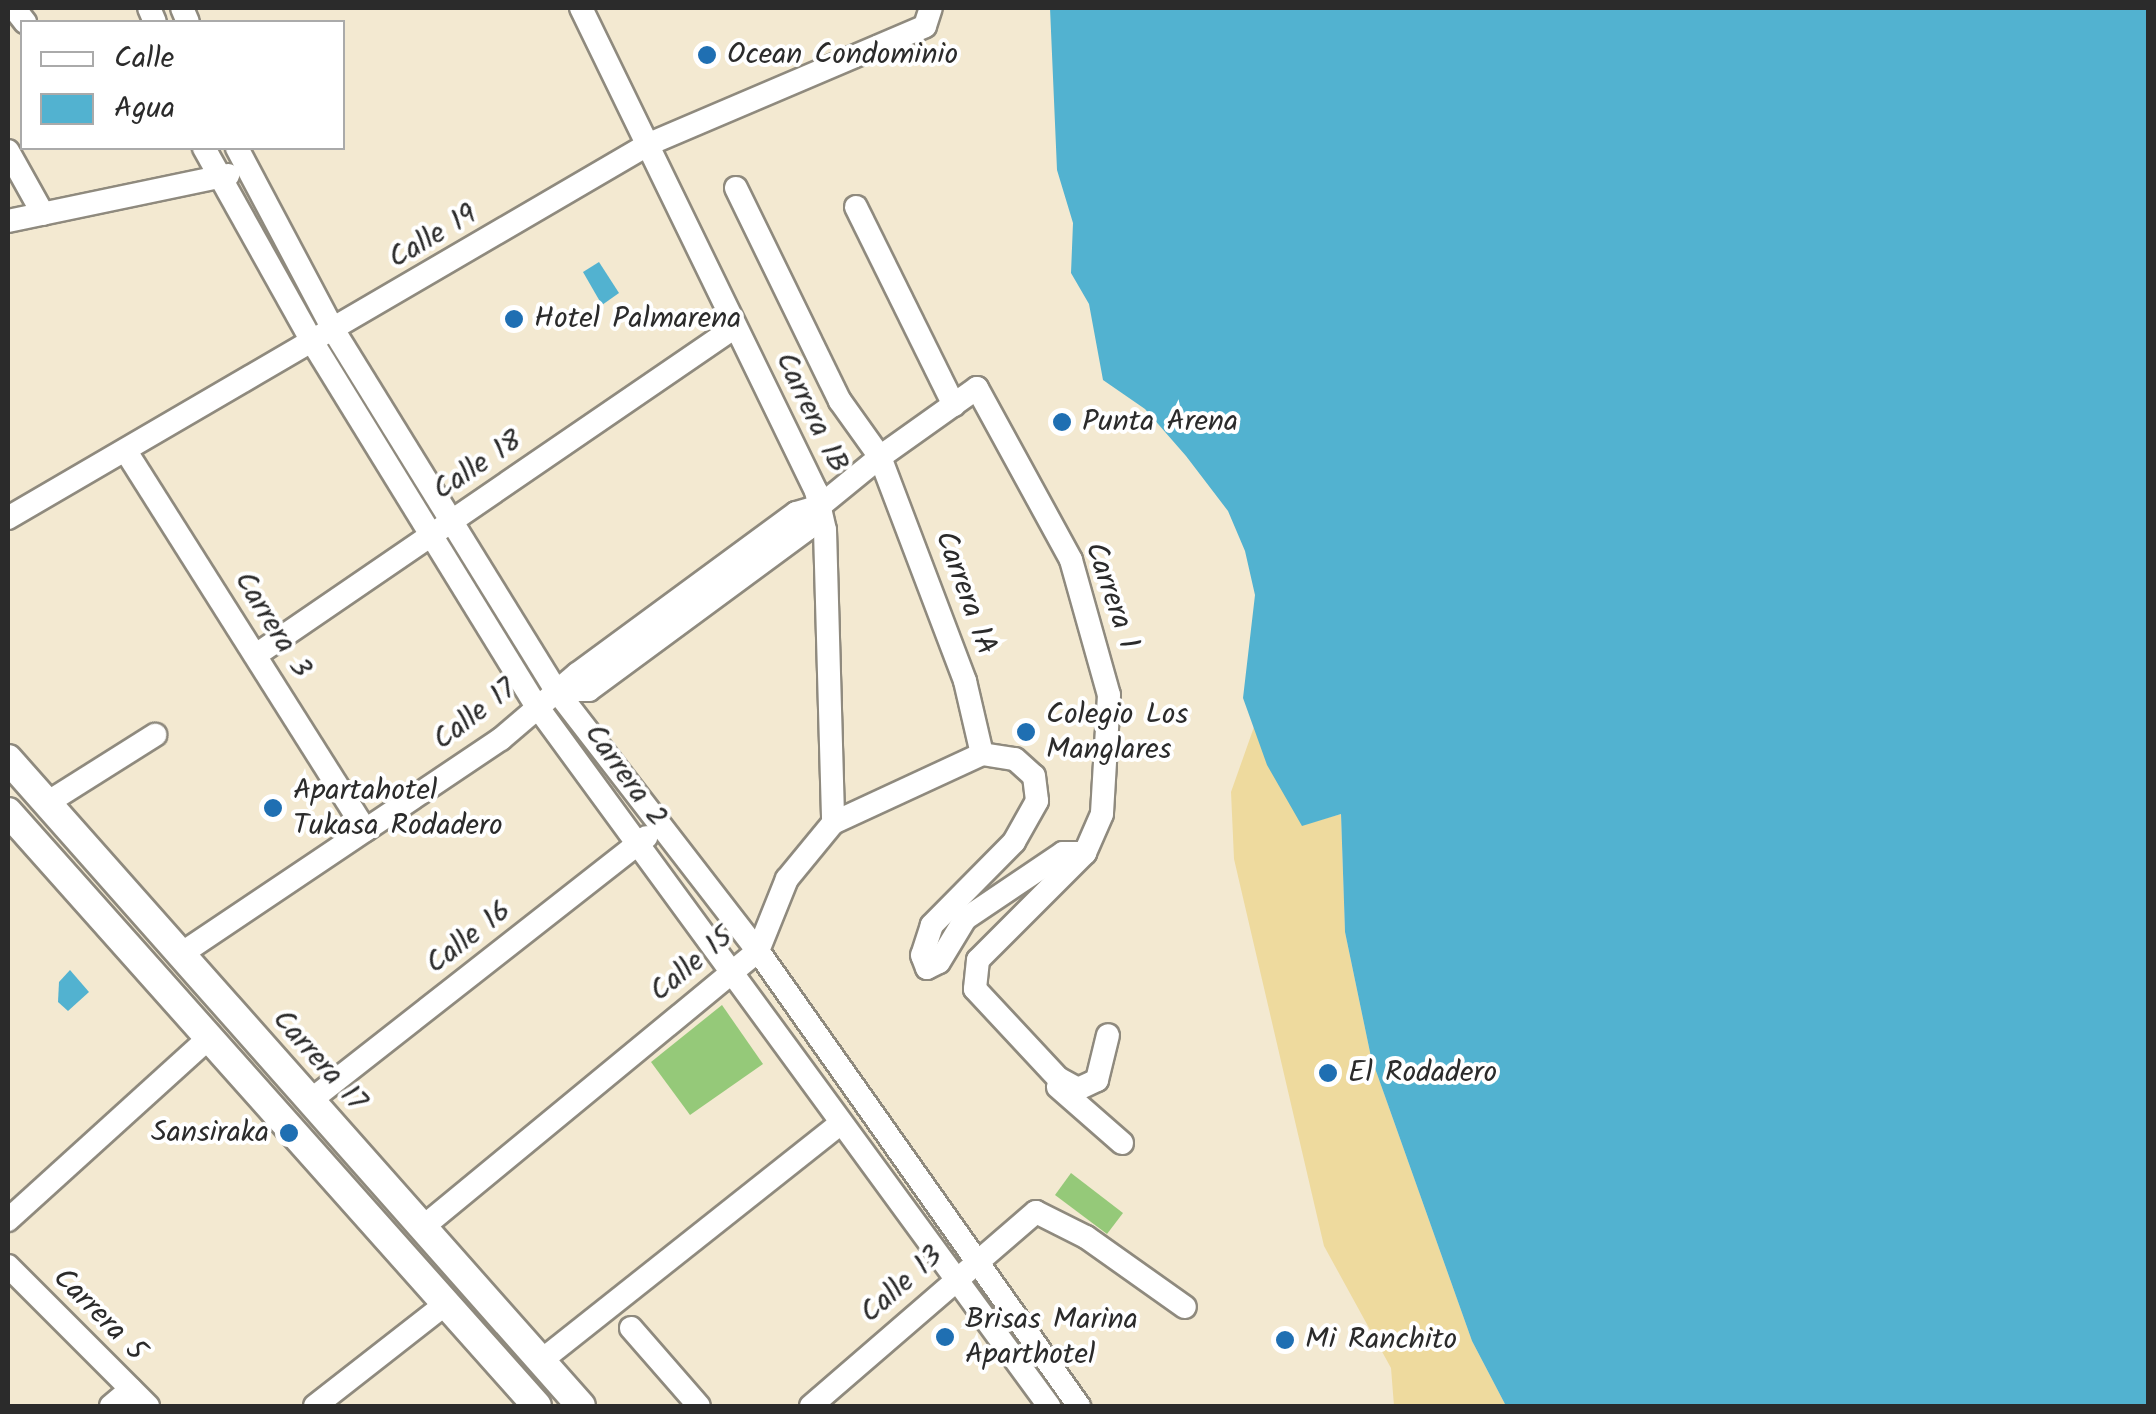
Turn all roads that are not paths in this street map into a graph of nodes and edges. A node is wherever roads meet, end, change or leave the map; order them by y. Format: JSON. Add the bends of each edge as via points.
{"nodes":[{"id":1,"x":581,"y":8,"type":"edge"},
{"id":2,"x":930,"y":8,"type":"edge"},
{"id":3,"x":649,"y":144,"type":"junction"},
{"id":4,"x":205,"y":150,"type":"edge"},
{"id":5,"x":8,"y":151,"type":"edge"},
{"id":6,"x":242,"y":158,"type":"edge"},
{"id":7,"x":217,"y":179,"type":"junction"},
{"id":8,"x":736,"y":188,"type":"dead end"},
{"id":9,"x":856,"y":207,"type":"dead end"},
{"id":10,"x":43,"y":214,"type":"junction"},
{"id":11,"x":8,"y":221,"type":"edge"},
{"id":12,"x":735,"y":327,"type":"junction"},
{"id":13,"x":334,"y":331,"type":"junction"},
{"id":14,"x":313,"y":343,"type":"junction"},
{"id":15,"x":977,"y":388,"type":"joint"},
{"id":16,"x":954,"y":406,"type":"junction"},
{"id":17,"x":127,"y":453,"type":"junction"},
{"id":18,"x":880,"y":457,"type":"junction"},
{"id":19,"x":820,"y":506,"type":"junction"},
{"id":20,"x":8,"y":518,"type":"edge"},
{"id":21,"x":442,"y":528,"type":"junction"},
{"id":22,"x":256,"y":655,"type":"junction"},
{"id":23,"x":556,"y":690,"type":"junction"},
{"id":24,"x":536,"y":705,"type":"junction"},
{"id":25,"x":155,"y":735,"type":"dead end"},
{"id":26,"x":982,"y":754,"type":"junction"},
{"id":27,"x":8,"y":759,"type":"edge"},
{"id":28,"x":47,"y":803,"type":"junction"},
{"id":29,"x":664,"y":823,"type":"junction"},
{"id":30,"x":833,"y":823,"type":"junction"},
{"id":31,"x":12,"y":826,"type":"edge"},
{"id":32,"x":364,"y":830,"type":"junction"},
{"id":33,"x":638,"y":844,"type":"junction"},
{"id":34,"x":1085,"y":853,"type":"junction"},
{"id":35,"x":758,"y":951,"type":"junction"},
{"id":36,"x":182,"y":954,"type":"junction"},
{"id":37,"x":731,"y":973,"type":"junction"},
{"id":38,"x":1015,"y":1034,"type":"junction"},
{"id":39,"x":1108,"y":1035,"type":"dead end"},
{"id":40,"x":210,"y":1037,"type":"junction"},
{"id":41,"x":311,"y":1100,"type":"junction"},
{"id":42,"x":838,"y":1124,"type":"junction"},
{"id":43,"x":1122,"y":1143,"type":"dead end"},
{"id":44,"x":8,"y":1220,"type":"edge"},
{"id":45,"x":424,"y":1227,"type":"junction"},
{"id":46,"x":975,"y":1259,"type":"junction"},
{"id":47,"x":8,"y":1266,"type":"edge"},
{"id":48,"x":952,"y":1280,"type":"junction"},
{"id":49,"x":447,"y":1304,"type":"junction"},
{"id":50,"x":1186,"y":1307,"type":"dead end"},
{"id":51,"x":631,"y":1328,"type":"dead end"},
{"id":52,"x":542,"y":1360,"type":"junction"},
{"id":53,"x":132,"y":1390,"type":"junction"},
{"id":54,"x":110,"y":1406,"type":"edge"},
{"id":55,"x":148,"y":1406,"type":"edge"},
{"id":56,"x":315,"y":1406,"type":"edge"},
{"id":57,"x":537,"y":1406,"type":"edge"},
{"id":58,"x":582,"y":1406,"type":"edge"},
{"id":59,"x":699,"y":1406,"type":"edge"},
{"id":60,"x":811,"y":1406,"type":"edge"},
{"id":61,"x":1049,"y":1406,"type":"edge"},
{"id":62,"x":1079,"y":1406,"type":"edge"}],
"edges":[{"from":1,"to":3,"type":"street","name":"Carrera 1B"},
{"from":2,"to":3,"type":"street","name":"Calle 19","via":[[929,22],[903,36]]},
{"from":3,"to":12,"type":"street","name":"Carrera 1B"},
{"from":3,"to":13,"type":"street","name":"Calle 19"},
{"from":4,"to":7,"type":"street","name":"Carrera 2"},
{"from":5,"to":10,"type":"street"},
{"from":6,"to":7,"type":"street"},
{"from":6,"to":13,"type":"street","name":"Carrera 2"},
{"from":7,"to":10,"type":"street"},
{"from":7,"to":14,"type":"street","name":"Carrera 2"},
{"from":8,"to":18,"type":"street","name":"Carrera 1A","via":[[840,401]]},
{"from":9,"to":16,"type":"street"},
{"from":10,"to":11,"type":"street"},
{"from":12,"to":19,"type":"street","name":"Carrera 1B"},
{"from":12,"to":21,"type":"street","name":"Calle 18"},
{"from":13,"to":14,"type":"street","name":"Calle 19"},
{"from":13,"to":21,"type":"street","name":"Carrera 2"},
{"from":14,"to":17,"type":"street","name":"Calle 19"},
{"from":14,"to":21,"type":"street","name":"Carrera 2"},
{"from":15,"to":16,"type":"street","name":"Calle 17"},
{"from":15,"to":34,"type":"street","name":"Carrera 1","via":[[1071,560],[1104,663],[1109,751],[1102,814]]},
{"from":16,"to":18,"type":"street","name":"Calle 17"},
{"from":17,"to":20,"type":"street","name":"Calle 19"},
{"from":17,"to":22,"type":"street","name":"Carrera 3"},
{"from":18,"to":19,"type":"street","name":"Calle 17"},
{"from":18,"to":26,"type":"street","name":"Carrera 1A","via":[[965,680]]},
{"from":19,"to":23,"type":"street","name":"Calle 17","via":[[796,513],[673,616]]},
{"from":19,"to":30,"type":"street","name":"Carrera 1B"},
{"from":21,"to":22,"type":"street","name":"Calle 18"},
{"from":21,"to":23,"type":"street","name":"Carrera 2"},
{"from":21,"to":24,"type":"street","name":"Carrera 2"},
{"from":22,"to":32,"type":"street","name":"Carrera 3"},
{"from":23,"to":24,"type":"street","name":"Calle 17"},
{"from":23,"to":29,"type":"street","name":"Carrera 2"},
{"from":24,"to":32,"type":"street","name":"Calle 17","via":[[501,738]]},
{"from":24,"to":33,"type":"street","name":"Carrera 2"},
{"from":25,"to":28,"type":"street"},
{"from":26,"to":30,"type":"street","name":"Calle 15"},
{"from":26,"to":34,"type":"street","via":[[1015,760],[1034,776],[1037,801],[1014,842],[932,926],[922,955],[927,968],[938,962],[965,919],[1063,854]]},
{"from":27,"to":28,"type":"main road","name":"Carrera 17"},
{"from":28,"to":36,"type":"main road","name":"Carrera 17"},
{"from":29,"to":33,"type":"street","name":"Calle 16"},
{"from":29,"to":35,"type":"street","name":"Carrera 2"},
{"from":30,"to":35,"type":"street","name":"Calle 15","via":[[787,879]]},
{"from":31,"to":40,"type":"main road"},
{"from":32,"to":36,"type":"street","name":"Calle 17"},
{"from":33,"to":37,"type":"street","name":"Carrera 2"},
{"from":33,"to":41,"type":"street","name":"Calle 16"},
{"from":34,"to":38,"type":"street","name":"Carrera 1","via":[[978,960],[972,975],[975,989]]},
{"from":35,"to":37,"type":"street","name":"Calle 15"},
{"from":35,"to":46,"type":"street","name":"Carrera 2"},
{"from":36,"to":41,"type":"main road","name":"Carrera 17"},
{"from":37,"to":42,"type":"street","name":"Carrera 2"},
{"from":37,"to":45,"type":"street","name":"Calle 15"},
{"from":38,"to":39,"type":"street","via":[[1078,1089],[1096,1080]]},
{"from":38,"to":43,"type":"street","via":[[1054,1084]]},
{"from":40,"to":44,"type":"street"},
{"from":40,"to":49,"type":"main road"},
{"from":41,"to":45,"type":"main road","name":"Carrera 17"},
{"from":42,"to":48,"type":"street","name":"Carrera 2"},
{"from":42,"to":52,"type":"street"},
{"from":45,"to":52,"type":"main road","name":"Carrera 17"},
{"from":46,"to":48,"type":"street","name":"Calle 13"},
{"from":46,"to":50,"type":"street","name":"Calle 13","via":[[1036,1212]]},
{"from":46,"to":62,"type":"street","name":"Carrera 2"},
{"from":47,"to":53,"type":"street","name":"Carrera 5"},
{"from":48,"to":60,"type":"street","name":"Calle 13"},
{"from":48,"to":61,"type":"street","name":"Carrera 2"},
{"from":49,"to":56,"type":"street"},
{"from":49,"to":57,"type":"main road"},
{"from":51,"to":59,"type":"street"},
{"from":52,"to":58,"type":"main road","name":"Carrera 17"},
{"from":53,"to":54,"type":"street"},
{"from":53,"to":55,"type":"street","name":"Carrera 5"}]}
